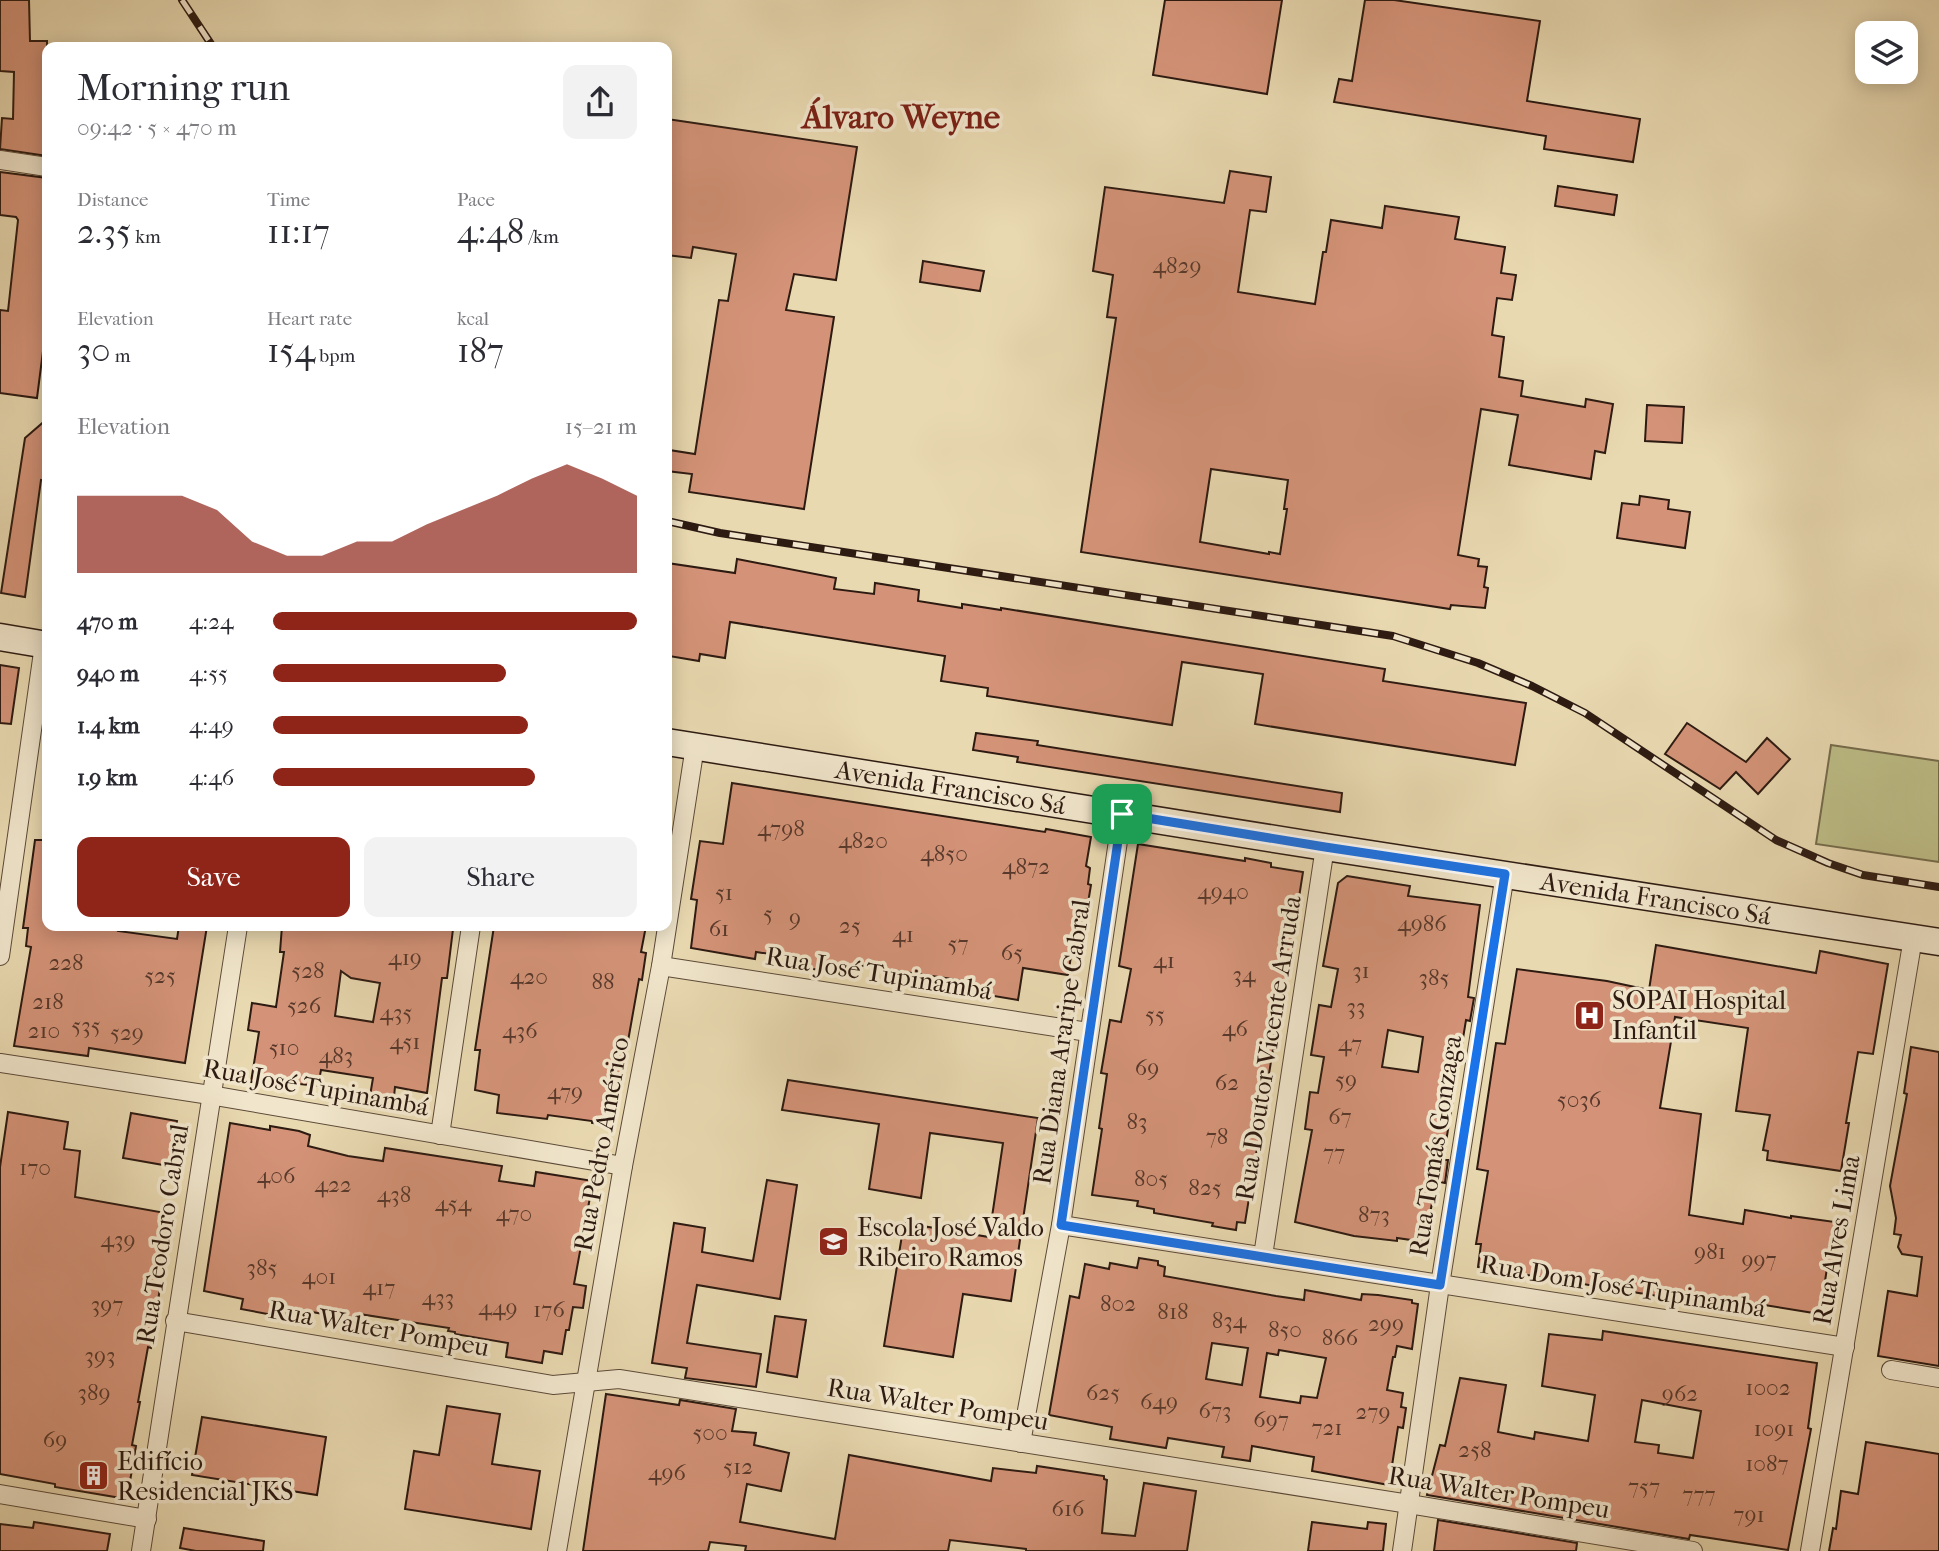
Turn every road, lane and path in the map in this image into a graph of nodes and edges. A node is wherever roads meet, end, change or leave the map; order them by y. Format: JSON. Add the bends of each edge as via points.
{"nodes":[{"id":1,"x":0,"y":160,"type":"edge"},
{"id":2,"x":42,"y":166,"type":"edge"},
{"id":3,"x":0,"y":637,"type":"edge"},
{"id":4,"x":42,"y":644,"type":"edge"},
{"id":5,"x":42,"y":672,"type":"edge"},
{"id":6,"x":672,"y":743,"type":"edge"},
{"id":7,"x":695,"y":746,"type":"junction"},
{"id":8,"x":1122,"y":814,"type":"junction"},
{"id":9,"x":1325,"y":847,"type":"junction"},
{"id":10,"x":1505,"y":874,"type":"junction"},
{"id":11,"x":672,"y":895,"type":"edge"},
{"id":12,"x":237,"y":931,"type":"edge"},
{"id":13,"x":470,"y":931,"type":"edge"},
{"id":14,"x":666,"y":931,"type":"edge"},
{"id":15,"x":1926,"y":940,"type":"edge"},
{"id":16,"x":0,"y":956,"type":"edge"},
{"id":17,"x":661,"y":966,"type":"junction"},
{"id":18,"x":1088,"y":1032,"type":"junction"},
{"id":19,"x":0,"y":1063,"type":"edge"},
{"id":20,"x":210,"y":1095,"type":"junction"},
{"id":21,"x":440,"y":1135,"type":"junction"},
{"id":22,"x":623,"y":1166,"type":"junction"},
{"id":23,"x":1061,"y":1225,"type":"junction"},
{"id":24,"x":1263,"y":1256,"type":"junction"},
{"id":25,"x":1440,"y":1285,"type":"junction"},
{"id":26,"x":175,"y":1321,"type":"junction"},
{"id":27,"x":1845,"y":1347,"type":"junction"},
{"id":28,"x":1891,"y":1370,"type":"dead end"},
{"id":29,"x":1939,"y":1378,"type":"edge"},
{"id":30,"x":586,"y":1382,"type":"junction"},
{"id":31,"x":1021,"y":1443,"type":"junction"},
{"id":32,"x":0,"y":1494,"type":"edge"},
{"id":33,"x":1409,"y":1504,"type":"junction"},
{"id":34,"x":147,"y":1518,"type":"junction"},
{"id":35,"x":141,"y":1551,"type":"edge"},
{"id":36,"x":556,"y":1551,"type":"edge"},
{"id":37,"x":1402,"y":1551,"type":"edge"},
{"id":38,"x":1693,"y":1551,"type":"edge"},
{"id":39,"x":1810,"y":1551,"type":"edge"}],
"edges":[{"from":1,"to":2,"type":"street"},
{"from":3,"to":4,"type":"main road"},
{"from":5,"to":16,"type":"street"},
{"from":6,"to":7,"type":"main road","name":"Avenida Francisco Sá"},
{"from":7,"to":8,"type":"main road","name":"Avenida Francisco Sá"},
{"from":7,"to":11,"type":"street","name":"Rua Pedro Américo"},
{"from":8,"to":9,"type":"main road","name":"Avenida Francisco Sá"},
{"from":8,"to":18,"type":"street","name":"Rua Diana Araripe Cabral"},
{"from":9,"to":10,"type":"main road","name":"Avenida Francisco Sá"},
{"from":9,"to":24,"type":"street","name":"Rua Doutor Vicente Arruda"},
{"from":10,"to":15,"type":"main road","name":"Avenida Francisco Sá"},
{"from":10,"to":25,"type":"street","name":"Rua Tomás Gonzaga"},
{"from":12,"to":20,"type":"street","name":"Rua Teodoro Cabral"},
{"from":13,"to":21,"type":"street"},
{"from":14,"to":17,"type":"street","name":"Rua Pedro Américo"},
{"from":15,"to":27,"type":"street","name":"Rua Alves Lima"},
{"from":17,"to":18,"type":"street","name":"Rua José Tupinambá"},
{"from":17,"to":22,"type":"street","name":"Rua Pedro Américo"},
{"from":18,"to":23,"type":"street","name":"Rua Diana Araripe Cabral"},
{"from":19,"to":20,"type":"street","name":"Rua José Tupinambá"},
{"from":20,"to":21,"type":"street","name":"Rua José Tupinambá"},
{"from":20,"to":26,"type":"street","name":"Rua Teodoro Cabral"},
{"from":21,"to":22,"type":"street","name":"Rua José Tupinambá"},
{"from":22,"to":30,"type":"street","name":"Rua Pedro Américo"},
{"from":23,"to":24,"type":"street","name":"Rua Dom José Tupinambá"},
{"from":23,"to":31,"type":"street","name":"Rua Diana Araripe Cabral"},
{"from":24,"to":25,"type":"street","name":"Rua Dom José Tupinambá"},
{"from":25,"to":27,"type":"street","name":"Rua Dom José Tupinambá"},
{"from":25,"to":33,"type":"street","name":"Rua Tomás Gonzaga"},
{"from":26,"to":30,"type":"street","name":"Rua Walter Pompeu","via":[[553,1385]]},
{"from":26,"to":34,"type":"street","name":"Rua Teodoro Cabral"},
{"from":27,"to":39,"type":"street","name":"Rua Alves Lima"},
{"from":28,"to":29,"type":"street"},
{"from":30,"to":31,"type":"street","name":"Rua Walter Pompeu","via":[[619,1379]]},
{"from":30,"to":36,"type":"street","name":"Rua Pedro Américo"},
{"from":31,"to":33,"type":"street","name":"Rua Walter Pompeu"},
{"from":32,"to":34,"type":"street"},
{"from":33,"to":37,"type":"street","name":"Rua Tomás Gonzaga"},
{"from":33,"to":38,"type":"street","name":"Rua Walter Pompeu"},
{"from":34,"to":35,"type":"street","name":"Rua Teodoro Cabral"}]}
